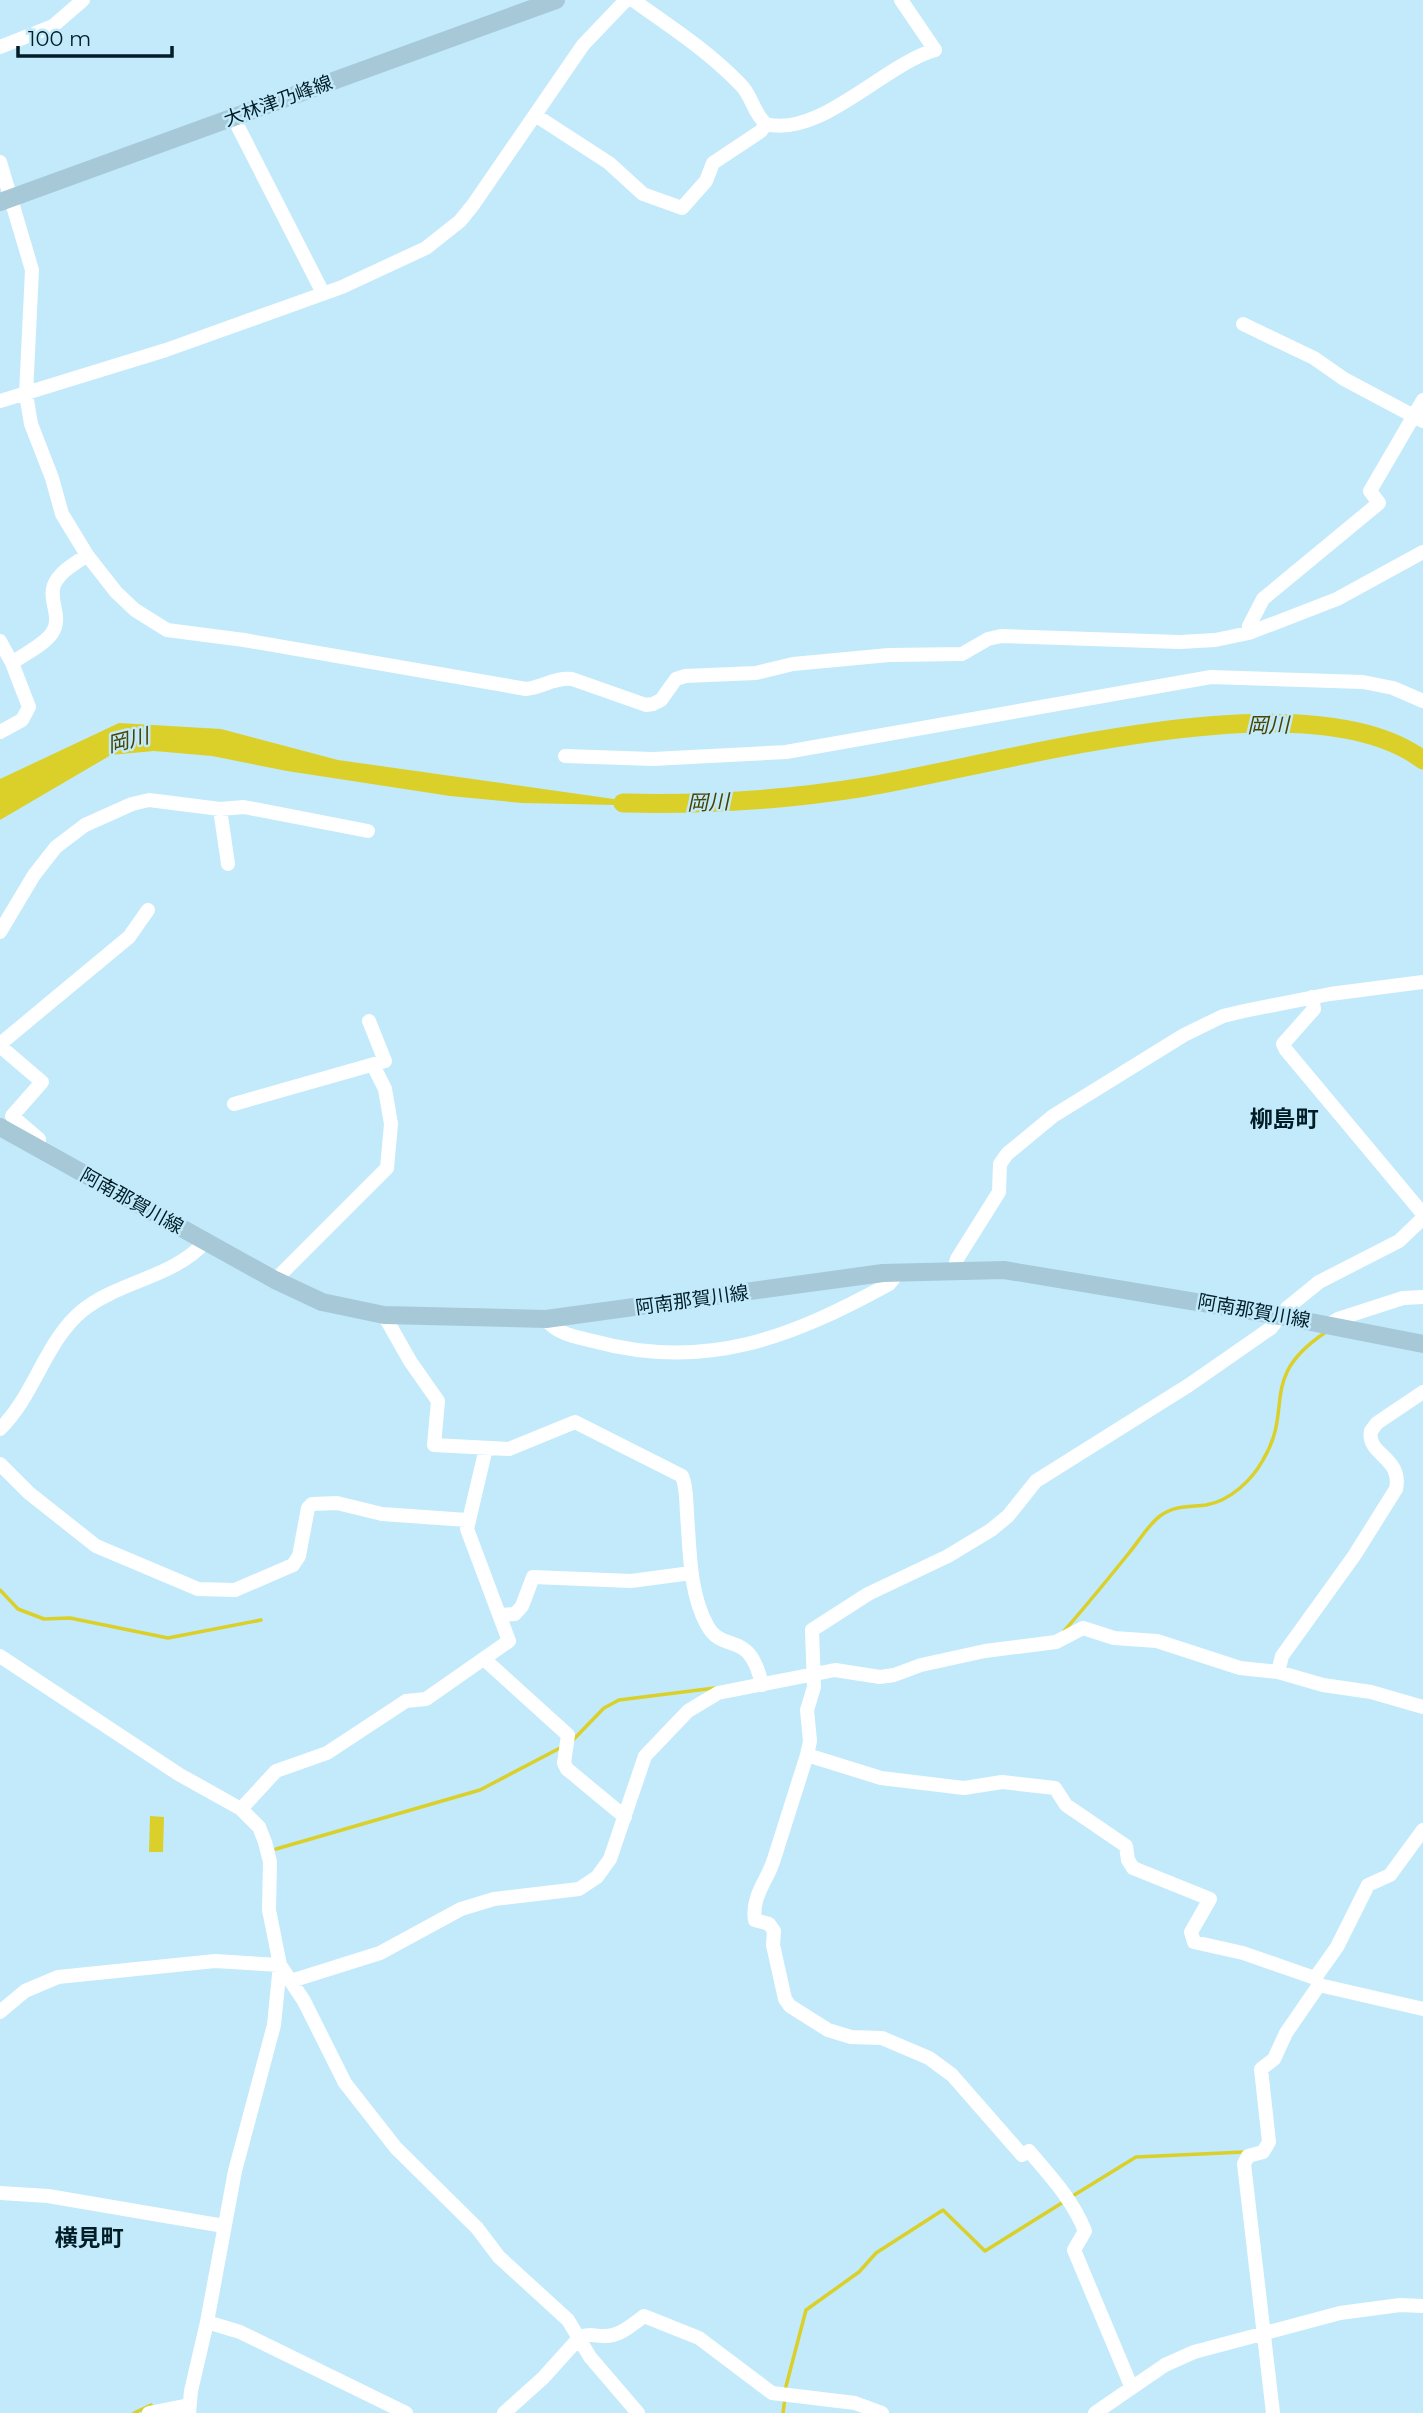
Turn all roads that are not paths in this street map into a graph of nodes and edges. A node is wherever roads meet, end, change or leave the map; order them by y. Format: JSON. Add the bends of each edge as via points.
{"nodes":[{"id":1,"x":83,"y":0,"type":"edge"},
{"id":2,"x":556,"y":0,"type":"edge"},
{"id":3,"x":626,"y":0,"type":"edge"},
{"id":4,"x":633,"y":0,"type":"edge"},
{"id":5,"x":901,"y":0,"type":"edge"},
{"id":6,"x":0,"y":47,"type":"edge"},
{"id":7,"x":535,"y":115,"type":"junction"},
{"id":8,"x":233,"y":117,"type":"junction"},
{"id":9,"x":766,"y":124,"type":"junction"},
{"id":10,"x":0,"y":162,"type":"edge"},
{"id":11,"x":5,"y":200,"type":"edge"},
{"id":12,"x":323,"y":293,"type":"junction"},
{"id":13,"x":1243,"y":324,"type":"dead end"},
{"id":14,"x":26,"y":394,"type":"junction"},
{"id":15,"x":1423,"y":400,"type":"edge"},
{"id":16,"x":0,"y":401,"type":"edge"},
{"id":17,"x":1418,"y":419,"type":"edge"},
{"id":18,"x":1423,"y":552,"type":"edge"},
{"id":19,"x":87,"y":555,"type":"junction"},
{"id":20,"x":1249,"y":633,"type":"junction"},
{"id":21,"x":0,"y":641,"type":"edge"},
{"id":22,"x":12,"y":663,"type":"junction"},
{"id":23,"x":1423,"y":701,"type":"edge"},
{"id":24,"x":0,"y":732,"type":"edge"},
{"id":25,"x":565,"y":755,"type":"dead end"},
{"id":26,"x":220,"y":809,"type":"junction"},
{"id":27,"x":368,"y":831,"type":"dead end"},
{"id":28,"x":228,"y":864,"type":"dead end"},
{"id":29,"x":148,"y":910,"type":"dead end"},
{"id":30,"x":0,"y":932,"type":"edge"},
{"id":31,"x":1423,"y":982,"type":"edge"},
{"id":32,"x":1312,"y":998,"type":"junction"},
{"id":33,"x":369,"y":1021,"type":"dead end"},
{"id":34,"x":0,"y":1045,"type":"edge"},
{"id":35,"x":373,"y":1065,"type":"junction"},
{"id":36,"x":234,"y":1104,"type":"dead end"},
{"id":37,"x":0,"y":1126,"type":"edge"},
{"id":38,"x":39,"y":1148,"type":"junction"},
{"id":39,"x":1423,"y":1216,"type":"edge"},
{"id":40,"x":205,"y":1242,"type":"junction"},
{"id":41,"x":954,"y":1270,"type":"junction"},
{"id":42,"x":898,"y":1273,"type":"junction"},
{"id":43,"x":275,"y":1280,"type":"junction"},
{"id":44,"x":1423,"y":1297,"type":"edge"},
{"id":45,"x":384,"y":1315,"type":"junction"},
{"id":46,"x":1280,"y":1315,"type":"junction"},
{"id":47,"x":546,"y":1319,"type":"junction"},
{"id":48,"x":1330,"y":1324,"type":"junction"},
{"id":49,"x":1423,"y":1344,"type":"edge"},
{"id":50,"x":1423,"y":1392,"type":"edge"},
{"id":51,"x":0,"y":1429,"type":"edge"},
{"id":52,"x":486,"y":1448,"type":"junction"},
{"id":53,"x":0,"y":1464,"type":"edge"},
{"id":54,"x":467,"y":1520,"type":"junction"},
{"id":55,"x":691,"y":1573,"type":"junction"},
{"id":56,"x":500,"y":1615,"type":"junction"},
{"id":57,"x":0,"y":1656,"type":"edge"},
{"id":58,"x":484,"y":1659,"type":"junction"},
{"id":59,"x":813,"y":1671,"type":"junction"},
{"id":60,"x":1278,"y":1672,"type":"junction"},
{"id":61,"x":761,"y":1680,"type":"junction"},
{"id":62,"x":1423,"y":1707,"type":"edge"},
{"id":63,"x":807,"y":1755,"type":"junction"},
{"id":64,"x":241,"y":1809,"type":"junction"},
{"id":65,"x":625,"y":1817,"type":"junction"},
{"id":66,"x":1423,"y":1830,"type":"edge"},
{"id":67,"x":280,"y":1965,"type":"junction"},
{"id":68,"x":291,"y":1981,"type":"junction"},
{"id":69,"x":1317,"y":1981,"type":"junction"},
{"id":70,"x":1423,"y":2009,"type":"edge"},
{"id":71,"x":0,"y":2012,"type":"edge"},
{"id":72,"x":0,"y":2193,"type":"edge"},
{"id":73,"x":224,"y":2226,"type":"junction"},
{"id":74,"x":1423,"y":2306,"type":"edge"},
{"id":75,"x":207,"y":2322,"type":"junction"},
{"id":76,"x":1265,"y":2331,"type":"junction"},
{"id":77,"x":580,"y":2337,"type":"junction"},
{"id":78,"x":1131,"y":2386,"type":"junction"},
{"id":79,"x":189,"y":2409,"type":"edge"},
{"id":80,"x":149,"y":2413,"type":"edge"},
{"id":81,"x":406,"y":2413,"type":"edge"},
{"id":82,"x":504,"y":2413,"type":"edge"},
{"id":83,"x":638,"y":2413,"type":"edge"},
{"id":84,"x":883,"y":2413,"type":"edge"},
{"id":85,"x":1095,"y":2413,"type":"edge"},
{"id":86,"x":1272,"y":2413,"type":"edge"}],
"edges":[{"from":1,"to":6,"type":"street","via":[[53,26]]},
{"from":2,"to":8,"type":"main road","name":"大林津乃峰線"},
{"from":3,"to":7,"type":"street","via":[[583,45]]},
{"from":4,"to":9,"type":"street","via":[[717,61],[743,87]]},
{"from":5,"to":9,"type":"street","via":[[936,50],[898,65],[835,107],[803,121],[785,127]]},
{"from":7,"to":9,"type":"street","via":[[609,163],[643,194],[682,208],[706,181],[713,163]]},
{"from":7,"to":12,"type":"street","via":[[460,221],[412,256]]},
{"from":8,"to":11,"type":"main road","name":"大林津乃峰線"},
{"from":8,"to":12,"type":"street"},
{"from":10,"to":11,"type":"street"},
{"from":11,"to":14,"type":"street","via":[[32,270]]},
{"from":12,"to":14,"type":"street"},
{"from":13,"to":17,"type":"street","via":[[1314,358]]},
{"from":14,"to":16,"type":"street"},
{"from":14,"to":19,"type":"street","via":[[31,424],[62,514]]},
{"from":15,"to":17,"type":"street"},
{"from":17,"to":20,"type":"street","via":[[1370,491],[1379,503],[1263,599]]},
{"from":18,"to":20,"type":"street","via":[[1338,599]]},
{"from":19,"to":20,"type":"street","via":[[116,592],[164,629],[526,688],[572,679],[646,705],[661,700],[672,683],[685,676],[756,673],[793,664],[889,655],[962,654],[1001,636],[1180,642]]},
{"from":19,"to":22,"type":"street","via":[[54,585],[57,621],[53,632]]},
{"from":21,"to":22,"type":"street"},
{"from":22,"to":24,"type":"street","via":[[29,707],[22,720]]},
{"from":23,"to":25,"type":"street","via":[[1363,682],[1211,677],[786,752],[653,759]]},
{"from":26,"to":27,"type":"street","via":[[244,807]]},
{"from":26,"to":28,"type":"street"},
{"from":26,"to":30,"type":"street","via":[[149,800],[85,825],[56,847]]},
{"from":29,"to":34,"type":"street","via":[[129,937]]},
{"from":31,"to":32,"type":"street"},
{"from":32,"to":39,"type":"street","via":[[1314,1009],[1283,1044],[1286,1050]]},
{"from":32,"to":41,"type":"street","via":[[1223,1016],[1053,1116],[1000,1164],[999,1192]]},
{"from":33,"to":35,"type":"street","via":[[385,1056],[385,1061]]},
{"from":34,"to":38,"type":"street","via":[[42,1082],[12,1116],[39,1139]]},
{"from":35,"to":36,"type":"street"},
{"from":35,"to":43,"type":"street","via":[[385,1089],[391,1124],[387,1168]]},
{"from":37,"to":38,"type":"main road","name":"阿南那賀川線"},
{"from":38,"to":40,"type":"main road","name":"阿南那賀川線"},
{"from":39,"to":46,"type":"street","via":[[1399,1241],[1319,1282]]},
{"from":40,"to":43,"type":"main road","name":"阿南那賀川線"},
{"from":40,"to":51,"type":"street","via":[[187,1258],[83,1310],[56,1342]]},
{"from":41,"to":42,"type":"main road","name":"阿南那賀川線"},
{"from":41,"to":46,"type":"main road","name":"阿南那賀川線","via":[[1030,1273]]},
{"from":42,"to":47,"type":"main road","name":"阿南那賀川線"},
{"from":42,"to":47,"type":"street","via":[[889,1284],[812,1324],[703,1354],[605,1344],[569,1334]]},
{"from":43,"to":45,"type":"main road","name":"阿南那賀川線","via":[[322,1302]]},
{"from":44,"to":48,"type":"street","via":[[1392,1301]]},
{"from":45,"to":47,"type":"main road","name":"阿南那賀川線"},
{"from":45,"to":52,"type":"street","via":[[438,1401],[434,1445]]},
{"from":46,"to":48,"type":"main road","name":"阿南那賀川線"},
{"from":46,"to":59,"type":"street","via":[[1271,1328],[1189,1385],[1036,1481],[1008,1516],[990,1530],[815,1625]]},
{"from":48,"to":49,"type":"main road","name":"阿南那賀川線"},
{"from":50,"to":60,"type":"street","via":[[1371,1431],[1373,1445],[1399,1477],[1396,1489],[1282,1656]]},
{"from":52,"to":54,"type":"street"},
{"from":52,"to":55,"type":"street","via":[[522,1446],[575,1422],[682,1476]]},
{"from":53,"to":54,"type":"street","via":[[96,1546],[198,1589],[235,1590],[293,1565],[312,1504],[337,1503],[382,1514]]},
{"from":54,"to":56,"type":"street"},
{"from":55,"to":56,"type":"street","via":[[631,1581],[533,1577],[522,1606],[514,1614]]},
{"from":55,"to":61,"type":"street","via":[[706,1624],[713,1633],[754,1656]]},
{"from":56,"to":58,"type":"street","via":[[509,1642]]},
{"from":57,"to":64,"type":"street"},
{"from":58,"to":64,"type":"street","via":[[426,1699],[406,1701],[327,1753],[276,1772]]},
{"from":58,"to":65,"type":"street","via":[[568,1735],[566,1769]]},
{"from":59,"to":60,"type":"street","via":[[894,1675],[985,1651],[1056,1642],[1083,1628],[1114,1638],[1157,1641],[1240,1668]]},
{"from":59,"to":61,"type":"street"},
{"from":59,"to":63,"type":"street"},
{"from":60,"to":62,"type":"street"},
{"from":61,"to":65,"type":"street","via":[[703,1700],[653,1744],[645,1755]]},
{"from":63,"to":69,"type":"street","via":[[881,1778],[964,1788],[1002,1782],[1055,1788],[1066,1805],[1126,1846],[1133,1868],[1210,1899],[1191,1932],[1194,1942],[1243,1953]]},
{"from":63,"to":78,"type":"street","via":[[774,1862],[760,1886],[753,1912],[755,1920],[769,1924],[774,1931],[785,1999],[828,2030],[882,2038],[929,2058],[952,2075],[1022,2155],[1029,2151],[1068,2196],[1079,2217],[1085,2231],[1074,2250]]},
{"from":64,"to":67,"type":"street","via":[[259,1827],[267,1852],[269,1910]]},
{"from":65,"to":68,"type":"street","via":[[610,1859],[597,1877],[579,1889],[494,1899],[461,1909],[380,1953]]},
{"from":66,"to":69,"type":"street","via":[[1390,1875],[1368,1885]]},
{"from":67,"to":68,"type":"street"},
{"from":67,"to":71,"type":"street","via":[[215,1961],[58,1976],[25,1991]]},
{"from":67,"to":73,"type":"street","via":[[272,2035]]},
{"from":68,"to":77,"type":"street","via":[[345,2083],[396,2148]]},
{"from":69,"to":70,"type":"street"},
{"from":69,"to":76,"type":"street","via":[[1275,2060],[1261,2069],[1269,2142],[1263,2152],[1248,2157],[1244,2164]]},
{"from":72,"to":73,"type":"street","via":[[48,2196]]},
{"from":73,"to":75,"type":"street"},
{"from":74,"to":76,"type":"street","via":[[1340,2313]]},
{"from":75,"to":79,"type":"street"},
{"from":75,"to":81,"type":"street","via":[[240,2332]]},
{"from":76,"to":78,"type":"street","via":[[1194,2352]]},
{"from":76,"to":86,"type":"street"},
{"from":77,"to":82,"type":"street"},
{"from":77,"to":83,"type":"street","via":[[590,2357]]},
{"from":77,"to":84,"type":"street","via":[[619,2334],[644,2316],[699,2338],[772,2393],[855,2403]]},
{"from":78,"to":85,"type":"street"},
{"from":79,"to":80,"type":"street"}]}
